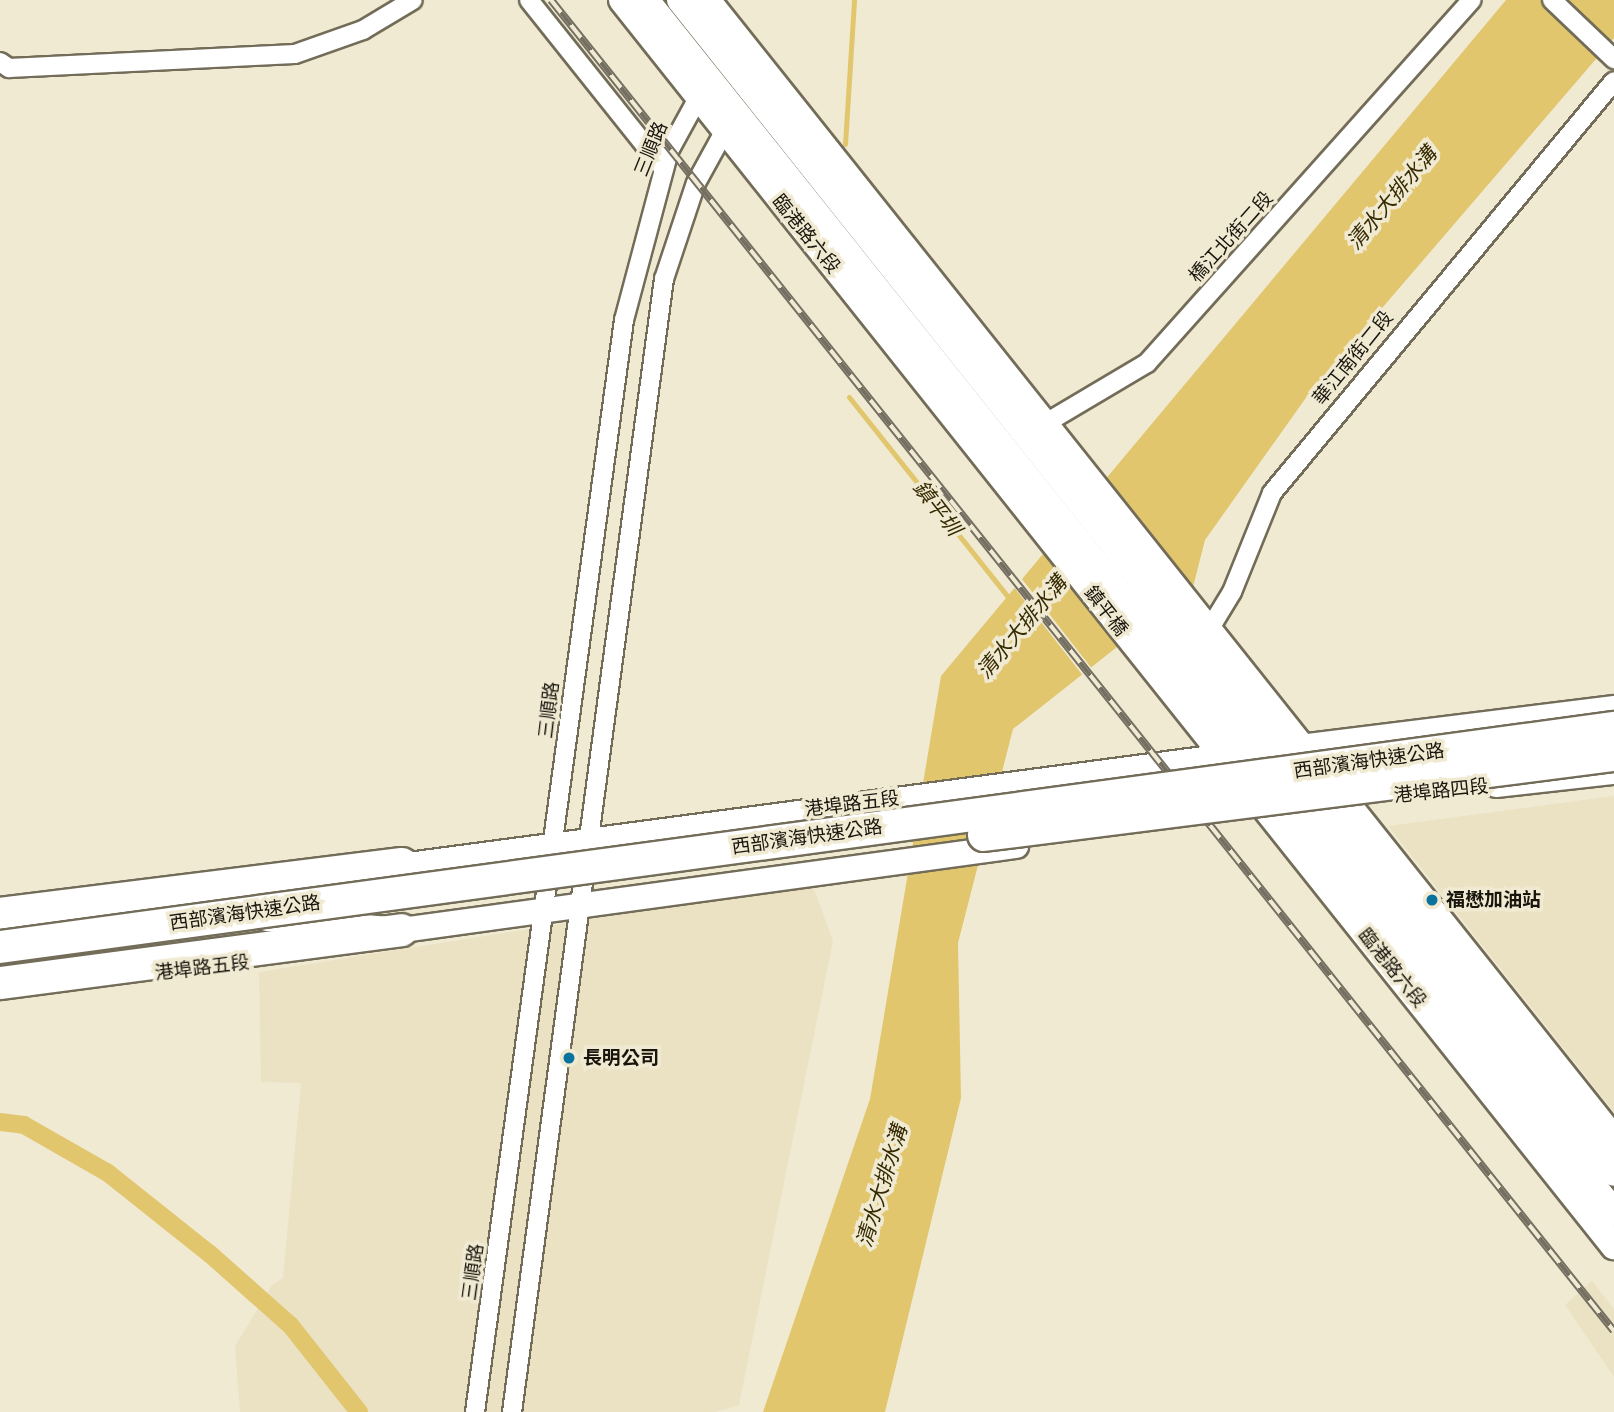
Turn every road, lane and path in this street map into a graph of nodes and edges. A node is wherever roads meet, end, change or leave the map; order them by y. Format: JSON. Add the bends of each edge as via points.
{"nodes":[{"id":1,"x":414,"y":0,"type":"edge"},
{"id":2,"x":529,"y":0,"type":"edge"},
{"id":3,"x":622,"y":0,"type":"edge"},
{"id":4,"x":646,"y":0,"type":"edge"},
{"id":5,"x":680,"y":0,"type":"edge"},
{"id":6,"x":707,"y":0,"type":"edge"},
{"id":7,"x":1471,"y":0,"type":"edge"},
{"id":8,"x":1552,"y":0,"type":"edge"},
{"id":9,"x":728,"y":44,"type":"junction"},
{"id":10,"x":1614,"y":59,"type":"edge"},
{"id":11,"x":0,"y":62,"type":"edge"},
{"id":12,"x":1614,"y":80,"type":"edge"},
{"id":13,"x":704,"y":88,"type":"junction"},
{"id":14,"x":742,"y":99,"type":"junction"},
{"id":15,"x":664,"y":169,"type":"junction"},
{"id":16,"x":1019,"y":443,"type":"junction"},
{"id":17,"x":1198,"y":649,"type":"junction"},
{"id":18,"x":1168,"y":689,"type":"junction"},
{"id":19,"x":1614,"y":708,"type":"edge"},
{"id":20,"x":1614,"y":728,"type":"edge"},
{"id":21,"x":1303,"y":746,"type":"junction"},
{"id":22,"x":1276,"y":750,"type":"junction"},
{"id":23,"x":1249,"y":753,"type":"junction"},
{"id":24,"x":1614,"y":755,"type":"edge"},
{"id":25,"x":1223,"y":757,"type":"junction"},
{"id":26,"x":1614,"y":772,"type":"edge"},
{"id":27,"x":1349,"y":801,"type":"junction"},
{"id":28,"x":1322,"y":806,"type":"junction"},
{"id":29,"x":1296,"y":811,"type":"junction"},
{"id":30,"x":1269,"y":815,"type":"junction"},
{"id":31,"x":587,"y":837,"type":"junction"},
{"id":32,"x":552,"y":844,"type":"junction"},
{"id":33,"x":402,"y":864,"type":"junction"},
{"id":34,"x":579,"y":903,"type":"junction"},
{"id":35,"x":0,"y":904,"type":"edge"},
{"id":36,"x":544,"y":909,"type":"junction"},
{"id":37,"x":190,"y":913,"type":"junction"},
{"id":38,"x":0,"y":914,"type":"edge"},
{"id":39,"x":402,"y":930,"type":"junction"},
{"id":40,"x":0,"y":941,"type":"edge"},
{"id":41,"x":0,"y":947,"type":"edge"},
{"id":42,"x":0,"y":961,"type":"edge"},
{"id":43,"x":0,"y":983,"type":"edge"},
{"id":44,"x":0,"y":994,"type":"edge"},
{"id":45,"x":1614,"y":1139,"type":"edge"},
{"id":46,"x":1614,"y":1172,"type":"edge"},
{"id":47,"x":1614,"y":1212,"type":"edge"},
{"id":48,"x":1614,"y":1246,"type":"edge"},
{"id":49,"x":475,"y":1412,"type":"edge"},
{"id":50,"x":512,"y":1412,"type":"edge"}],
"edges":[{"from":1,"to":11,"type":"street","via":[[363,30],[295,54],[9,68]]},
{"from":2,"to":15,"type":"street"},
{"from":3,"to":13,"type":"main road","name":"臨港路六段"},
{"from":4,"to":13,"type":"main road","name":"臨港路六段"},
{"from":5,"to":9,"type":"main road","name":"臨港路六段"},
{"from":6,"to":9,"type":"main road","name":"臨港路六段"},
{"from":7,"to":16,"type":"street","name":"橋江北街二段","via":[[1147,363]]},
{"from":8,"to":10,"type":"street"},
{"from":9,"to":13,"type":"street","name":"三順路"},
{"from":9,"to":14,"type":"main road","name":"臨港路六段"},
{"from":12,"to":17,"type":"street","name":"華江南街二段","via":[[1272,493]]},
{"from":13,"to":14,"type":"main road","name":"臨港路六段"},
{"from":13,"to":15,"type":"street","name":"三順路"},
{"from":14,"to":16,"type":"main road","name":"臨港路六段"},
{"from":14,"to":16,"type":"main road","name":"臨港路六段"},
{"from":14,"to":31,"type":"street","via":[[696,183],[664,279]]},
{"from":15,"to":32,"type":"street","name":"三順路","via":[[624,320]]},
{"from":16,"to":17,"type":"main road","name":"鎮平橋"},
{"from":16,"to":17,"type":"main road"},
{"from":16,"to":18,"type":"main road","name":"鎮平橋"},
{"from":17,"to":18,"type":"street","name":"華江南街二段"},
{"from":17,"to":21,"type":"main road"},
{"from":17,"to":22,"type":"main road"},
{"from":17,"to":23,"type":"main road","name":"臨港路六段"},
{"from":18,"to":25,"type":"main road","name":"臨港路六段"},
{"from":19,"to":21,"type":"street"},
{"from":20,"to":41,"type":"highway","name":"西部濱海快速公路","bridge":true},
{"from":21,"to":22,"type":"street","name":"港埠路五段"},
{"from":21,"to":27,"type":"main road"},
{"from":22,"to":23,"type":"street","name":"港埠路五段"},
{"from":22,"to":28,"type":"main road"},
{"from":23,"to":25,"type":"street","name":"港埠路五段"},
{"from":23,"to":29,"type":"main road","name":"臨港路六段"},
{"from":24,"to":42,"type":"highway","name":"西部濱海快速公路","bridge":true},
{"from":25,"to":30,"type":"main road","name":"臨港路六段"},
{"from":25,"to":31,"type":"street","name":"港埠路五段"},
{"from":26,"to":27,"type":"street","name":"港埠路四段"},
{"from":27,"to":28,"type":"street","name":"港埠路四段"},
{"from":27,"to":45,"type":"main road"},
{"from":28,"to":29,"type":"street","name":"港埠路四段"},
{"from":28,"to":46,"type":"main road"},
{"from":29,"to":30,"type":"street","name":"港埠路四段"},
{"from":29,"to":47,"type":"main road","name":"臨港路六段"},
{"from":30,"to":34,"type":"street","name":"港埠路五段"},
{"from":30,"to":48,"type":"main road","name":"臨港路六段"},
{"from":31,"to":32,"type":"street","name":"港埠路五段"},
{"from":31,"to":34,"type":"street"},
{"from":32,"to":33,"type":"street","name":"港埠路五段"},
{"from":32,"to":36,"type":"street","name":"三順路"},
{"from":33,"to":35,"type":"street","name":"港埠路五段","via":[[335,861]]},
{"from":33,"to":37,"type":"street","name":"港埠路五段"},
{"from":33,"to":38,"type":"highway"},
{"from":34,"to":36,"type":"street","name":"港埠路五段"},
{"from":34,"to":50,"type":"street"},
{"from":36,"to":39,"type":"street","name":"港埠路五段"},
{"from":36,"to":49,"type":"street","name":"三順路"},
{"from":37,"to":39,"type":"street","name":"港埠路五段"},
{"from":37,"to":40,"type":"street","name":"港埠路五段"},
{"from":39,"to":43,"type":"highway"},
{"from":39,"to":44,"type":"street","name":"港埠路五段","via":[[314,954]]}]}
